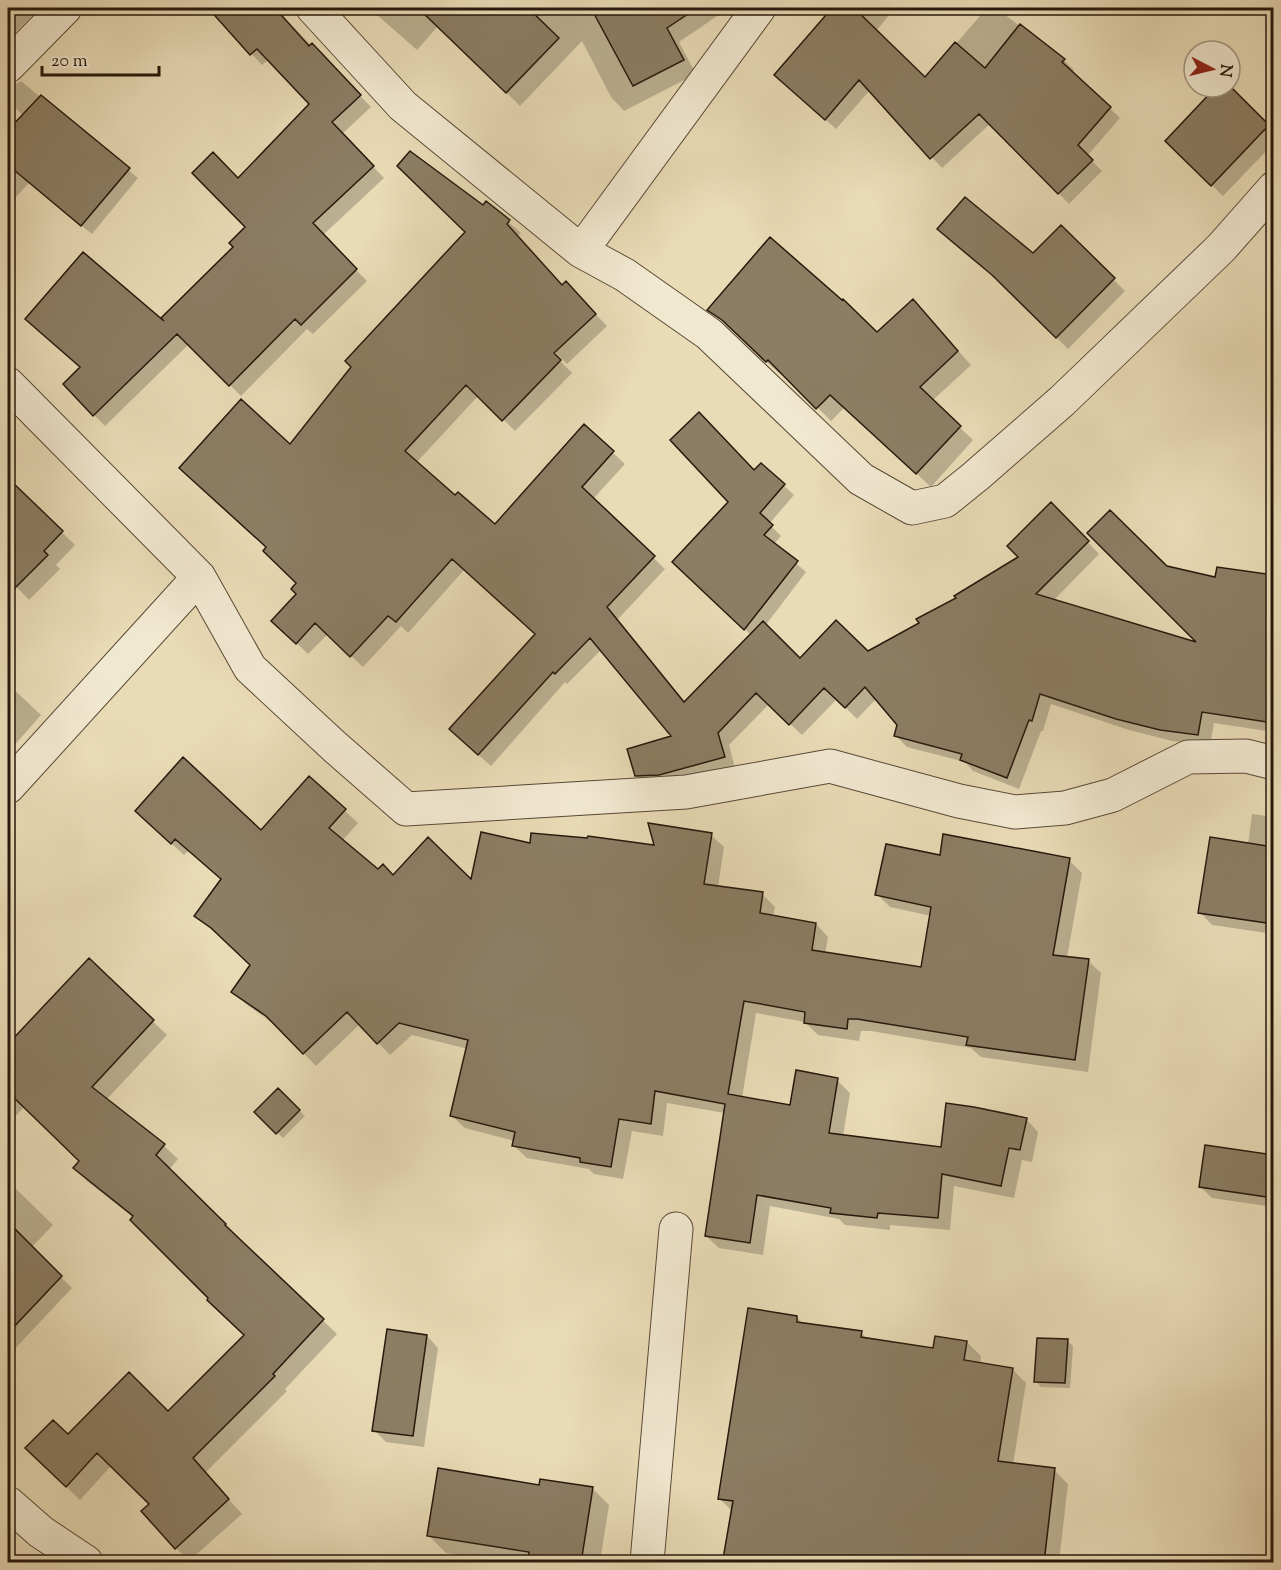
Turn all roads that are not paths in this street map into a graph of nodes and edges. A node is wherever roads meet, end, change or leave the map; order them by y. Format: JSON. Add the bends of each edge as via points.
{"nodes":[{"id":1,"x":65,"y":8,"type":"edge"},
{"id":2,"x":313,"y":8,"type":"edge"},
{"id":3,"x":759,"y":8,"type":"edge"},
{"id":4,"x":8,"y":66,"type":"edge"},
{"id":5,"x":1274,"y":188,"type":"edge"},
{"id":6,"x":581,"y":251,"type":"junction"},
{"id":7,"x":8,"y":384,"type":"edge"},
{"id":8,"x":199,"y":577,"type":"junction"},
{"id":9,"x":1274,"y":763,"type":"edge"},
{"id":10,"x":8,"y":787,"type":"edge"},
{"id":11,"x":676,"y":1229,"type":"dead end"},
{"id":12,"x":8,"y":1503,"type":"edge"},
{"id":13,"x":86,"y":1563,"type":"edge"},
{"id":14,"x":647,"y":1563,"type":"edge"}],
"edges":[{"from":1,"to":4,"type":"street"},
{"from":2,"to":6,"type":"street","via":[[403,105]]},
{"from":3,"to":6,"type":"street"},
{"from":5,"to":6,"type":"street","via":[[1221,248],[1062,401],[945,501],[912,508],[861,479],[709,333],[625,275]]},
{"from":7,"to":8,"type":"street"},
{"from":8,"to":9,"type":"street","via":[[250,668],[406,809],[686,792],[830,766],[1015,812],[1065,808],[1113,795],[1188,757],[1246,756]]},
{"from":8,"to":10,"type":"street"},
{"from":11,"to":14,"type":"street"},
{"from":12,"to":13,"type":"street"}]}
